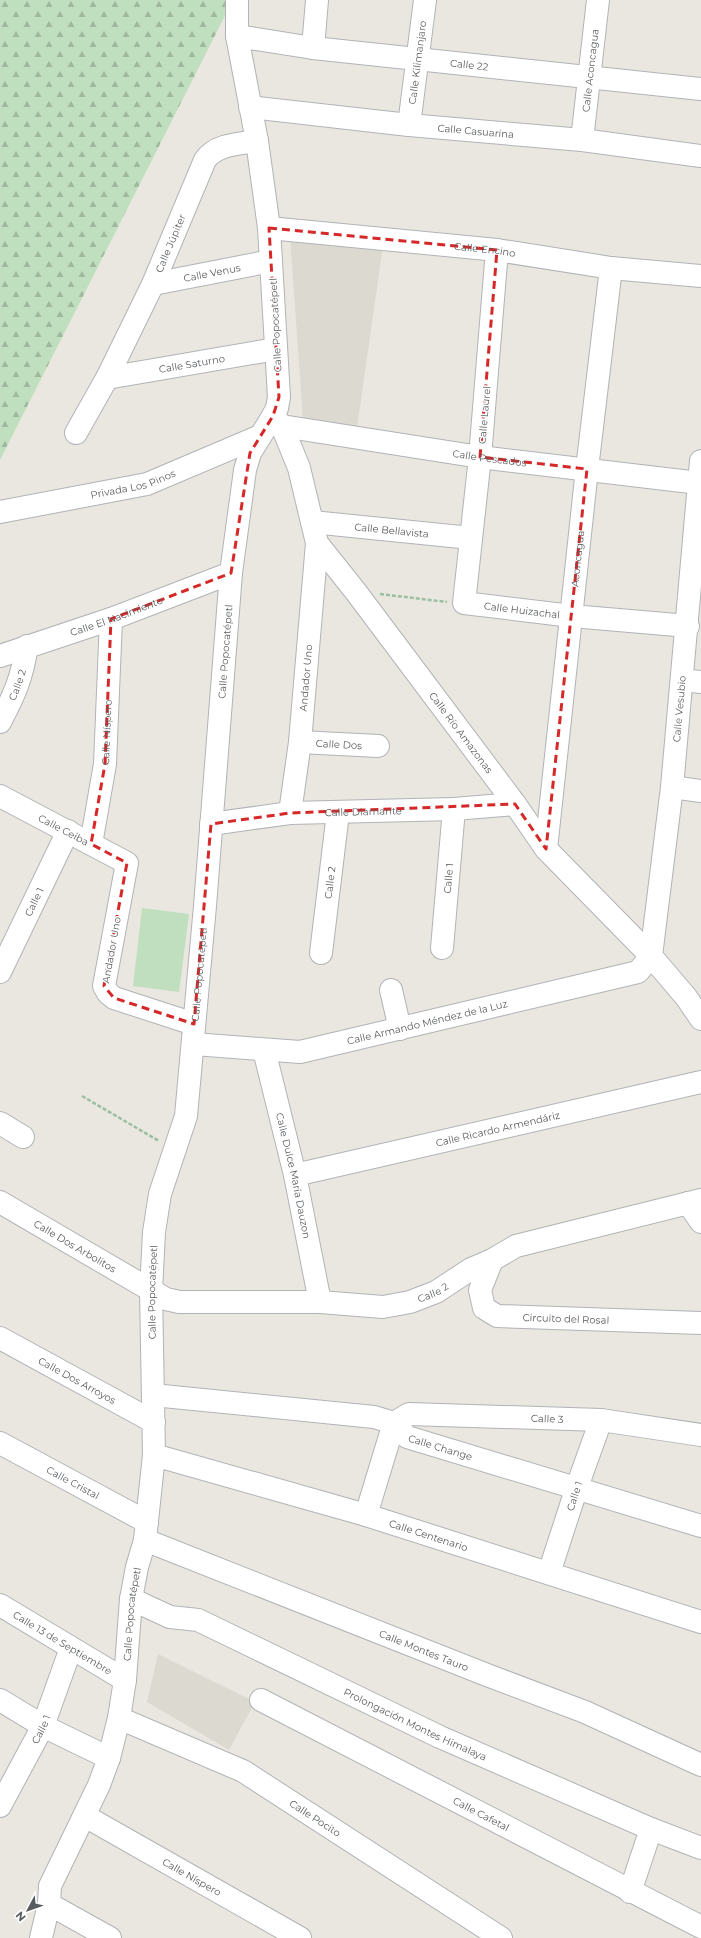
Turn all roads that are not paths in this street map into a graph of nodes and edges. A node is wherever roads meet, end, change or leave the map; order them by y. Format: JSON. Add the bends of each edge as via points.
{"nodes":[{"id":1,"x":237,"y":0,"type":"edge"},
{"id":2,"x":317,"y":0,"type":"edge"},
{"id":3,"x":425,"y":0,"type":"edge"},
{"id":4,"x":598,"y":0,"type":"edge"},
{"id":5,"x":237,"y":36,"type":"junction"},
{"id":6,"x":313,"y":48,"type":"junction"},
{"id":7,"x":418,"y":58,"type":"junction"},
{"id":8,"x":589,"y":76,"type":"junction"},
{"id":9,"x":701,"y":89,"type":"edge"},
{"id":10,"x":250,"y":107,"type":"junction"},
{"id":11,"x":409,"y":125,"type":"junction"},
{"id":12,"x":582,"y":140,"type":"junction"},
{"id":13,"x":257,"y":141,"type":"junction"},
{"id":14,"x":701,"y":156,"type":"edge"},
{"id":15,"x":268,"y":228,"type":"junction"},
{"id":16,"x":497,"y":250,"type":"junction"},
{"id":17,"x":271,"y":261,"type":"junction"},
{"id":18,"x":611,"y":268,"type":"junction"},
{"id":19,"x":701,"y":276,"type":"edge"},
{"id":20,"x":153,"y":284,"type":"junction"},
{"id":21,"x":276,"y":349,"type":"junction"},
{"id":22,"x":107,"y":378,"type":"junction"},
{"id":23,"x":277,"y":421,"type":"junction"},
{"id":24,"x":76,"y":433,"type":"dead end"},
{"id":25,"x":260,"y":436,"type":"junction"},
{"id":26,"x":480,"y":457,"type":"junction"},
{"id":27,"x":701,"y":462,"type":"edge"},
{"id":28,"x":587,"y":469,"type":"junction"},
{"id":29,"x":699,"y":483,"type":"junction"},
{"id":30,"x":0,"y":512,"type":"edge"},
{"id":31,"x":312,"y":522,"type":"junction"},
{"id":32,"x":471,"y":538,"type":"junction"},
{"id":33,"x":317,"y":543,"type":"junction"},
{"id":34,"x":231,"y":573,"type":"junction"},
{"id":35,"x":464,"y":603,"type":"joint"},
{"id":36,"x":572,"y":616,"type":"junction"},
{"id":37,"x":111,"y":619,"type":"junction"},
{"id":38,"x":688,"y":626,"type":"junction"},
{"id":39,"x":27,"y":646,"type":"junction"},
{"id":40,"x":0,"y":656,"type":"edge"},
{"id":41,"x":691,"y":681,"type":"edge"},
{"id":42,"x":0,"y":722,"type":"edge"},
{"id":43,"x":300,"y":742,"type":"junction"},
{"id":44,"x":378,"y":746,"type":"dead end"},
{"id":45,"x":672,"y":787,"type":"junction"},
{"id":46,"x":701,"y":791,"type":"edge"},
{"id":47,"x":0,"y":796,"type":"edge"},
{"id":48,"x":515,"y":804,"type":"junction"},
{"id":49,"x":454,"y":809,"type":"junction"},
{"id":50,"x":290,"y":813,"type":"junction"},
{"id":51,"x":338,"y":813,"type":"junction"},
{"id":52,"x":211,"y":824,"type":"junction"},
{"id":53,"x":68,"y":831,"type":"junction"},
{"id":54,"x":91,"y":844,"type":"junction"},
{"id":55,"x":546,"y":849,"type":"junction"},
{"id":56,"x":127,"y":863,"type":"joint"},
{"id":57,"x":442,"y":948,"type":"dead end"},
{"id":58,"x":321,"y":953,"type":"dead end"},
{"id":59,"x":651,"y":956,"type":"junction"},
{"id":60,"x":0,"y":972,"type":"edge"},
{"id":61,"x":391,"y":990,"type":"dead end"},
{"id":62,"x":693,"y":996,"type":"edge"},
{"id":63,"x":701,"y":1019,"type":"edge"},
{"id":64,"x":400,"y":1029,"type":"junction"},
{"id":65,"x":194,"y":1034,"type":"junction"},
{"id":66,"x":264,"y":1050,"type":"junction"},
{"id":67,"x":701,"y":1082,"type":"edge"},
{"id":68,"x":0,"y":1123,"type":"edge"},
{"id":69,"x":23,"y":1137,"type":"dead end"},
{"id":70,"x":295,"y":1175,"type":"junction"},
{"id":71,"x":0,"y":1202,"type":"edge"},
{"id":72,"x":694,"y":1202,"type":"edge"},
{"id":73,"x":701,"y":1222,"type":"edge"},
{"id":74,"x":492,"y":1260,"type":"junction"},
{"id":75,"x":151,"y":1291,"type":"junction"},
{"id":76,"x":320,"y":1302,"type":"junction"},
{"id":77,"x":701,"y":1323,"type":"edge"},
{"id":78,"x":0,"y":1338,"type":"edge"},
{"id":79,"x":153,"y":1396,"type":"junction"},
{"id":80,"x":601,"y":1420,"type":"junction"},
{"id":81,"x":154,"y":1422,"type":"junction"},
{"id":82,"x":394,"y":1423,"type":"junction"},
{"id":83,"x":701,"y":1435,"type":"edge"},
{"id":84,"x":0,"y":1443,"type":"edge"},
{"id":85,"x":154,"y":1455,"type":"junction"},
{"id":86,"x":577,"y":1487,"type":"junction"},
{"id":87,"x":366,"y":1515,"type":"junction"},
{"id":88,"x":701,"y":1526,"type":"edge"},
{"id":89,"x":146,"y":1531,"type":"junction"},
{"id":90,"x":549,"y":1573,"type":"junction"},
{"id":91,"x":131,"y":1598,"type":"junction"},
{"id":92,"x":0,"y":1605,"type":"edge"},
{"id":93,"x":701,"y":1622,"type":"edge"},
{"id":94,"x":72,"y":1648,"type":"junction"},
{"id":95,"x":125,"y":1680,"type":"junction"},
{"id":96,"x":0,"y":1700,"type":"edge"},
{"id":97,"x":261,"y":1700,"type":"dead end"},
{"id":98,"x":119,"y":1718,"type":"junction"},
{"id":99,"x":43,"y":1726,"type":"junction"},
{"id":100,"x":109,"y":1758,"type":"junction"},
{"id":101,"x":701,"y":1766,"type":"edge"},
{"id":102,"x":0,"y":1806,"type":"edge"},
{"id":103,"x":84,"y":1816,"type":"junction"},
{"id":104,"x":651,"y":1829,"type":"junction"},
{"id":105,"x":701,"y":1848,"type":"edge"},
{"id":106,"x":630,"y":1892,"type":"junction"},
{"id":107,"x":49,"y":1904,"type":"junction"},
{"id":108,"x":701,"y":1927,"type":"edge"},
{"id":109,"x":41,"y":1938,"type":"edge"},
{"id":110,"x":110,"y":1938,"type":"edge"},
{"id":111,"x":300,"y":1938,"type":"edge"},
{"id":112,"x":501,"y":1938,"type":"edge"}],
"edges":[{"from":1,"to":5,"type":"street","name":"Calle Popocatépetl"},
{"from":2,"to":6,"type":"street"},
{"from":3,"to":7,"type":"street","name":"Calle Kilimanjaro"},
{"from":4,"to":8,"type":"street","name":"Calle Aconcagua"},
{"from":5,"to":6,"type":"street","name":"Calle 22"},
{"from":5,"to":10,"type":"street","name":"Calle Popocatépetl"},
{"from":6,"to":7,"type":"street","name":"Calle 22"},
{"from":7,"to":8,"type":"street","name":"Calle 22"},
{"from":7,"to":11,"type":"street","name":"Calle Kilimanjaro"},
{"from":8,"to":9,"type":"street","name":"Calle 22"},
{"from":8,"to":12,"type":"street","name":"Calle Aconcagua"},
{"from":10,"to":11,"type":"street","name":"Calle Casuarina"},
{"from":10,"to":13,"type":"street","name":"Calle Popocatépetl"},
{"from":11,"to":12,"type":"street","name":"Calle Casuarina"},
{"from":12,"to":14,"type":"street","name":"Calle Casuarina"},
{"from":13,"to":15,"type":"street","name":"Calle Popocatépetl"},
{"from":13,"to":20,"type":"street","name":"Calle Júpiter","via":[[219,148],[210,153]]},
{"from":15,"to":16,"type":"street","name":"Calle Encino"},
{"from":15,"to":17,"type":"street","name":"Calle Popocatépetl"},
{"from":16,"to":18,"type":"street","name":"Calle Encino"},
{"from":16,"to":26,"type":"street","name":"Calle Laurel"},
{"from":17,"to":20,"type":"street","name":"Calle Venus"},
{"from":17,"to":21,"type":"street","name":"Calle Popocatépetl"},
{"from":18,"to":19,"type":"street","name":"Calle Encino"},
{"from":18,"to":28,"type":"street","name":"Aconcagua"},
{"from":20,"to":22,"type":"street","name":"Calle Júpiter"},
{"from":21,"to":22,"type":"street","name":"Calle Saturno"},
{"from":21,"to":23,"type":"street","name":"Calle Popocatépetl","via":[[279,397]]},
{"from":22,"to":24,"type":"street","name":"Calle Júpiter"},
{"from":23,"to":25,"type":"street","name":"Calle Popocatépetl"},
{"from":23,"to":26,"type":"street","name":"Calle Pescados"},
{"from":23,"to":31,"type":"street","name":"Calle Río Amazonas","via":[[299,468]]},
{"from":25,"to":30,"type":"street","name":"Privada Los Pinos","via":[[148,484]]},
{"from":25,"to":34,"type":"street","name":"Calle Popocatépetl","via":[[250,453],[245,470]]},
{"from":26,"to":28,"type":"street","name":"Calle Pescados"},
{"from":26,"to":32,"type":"street","name":"Calle Laurel"},
{"from":27,"to":29,"type":"street","name":"Calle Vesubio"},
{"from":28,"to":29,"type":"street","name":"Calle Pescados"},
{"from":28,"to":36,"type":"street","name":"Aconcagua"},
{"from":29,"to":38,"type":"street","name":"Calle Vesubio"},
{"from":31,"to":32,"type":"street","name":"Calle Bellavista"},
{"from":31,"to":33,"type":"street","name":"Calle Río Amazonas"},
{"from":32,"to":35,"type":"street","name":"Calle Laurel"},
{"from":33,"to":43,"type":"street","name":"Andador Uno"},
{"from":33,"to":48,"type":"street","name":"Calle Río Amazonas"},
{"from":34,"to":37,"type":"street","name":"Calle El Nacimiento"},
{"from":34,"to":52,"type":"street","name":"Calle Popocatépetl"},
{"from":35,"to":36,"type":"street","name":"Calle Huizachal"},
{"from":36,"to":38,"type":"street","name":"Calle Huizachal"},
{"from":36,"to":55,"type":"street","name":"Aconcagua"},
{"from":37,"to":39,"type":"street","name":"Calle El Nacimiento"},
{"from":37,"to":54,"type":"street","name":"Calle Níspero","via":[[105,764]]},
{"from":38,"to":41,"type":"street","name":"Calle Vesubio"},
{"from":39,"to":40,"type":"street","name":"Calle El Nacimiento"},
{"from":39,"to":42,"type":"street","name":"Calle 2","via":[[22,673]]},
{"from":41,"to":45,"type":"street","name":"Calle Vesubio"},
{"from":43,"to":44,"type":"street","name":"Calle Dos"},
{"from":43,"to":50,"type":"street","name":"Andador Uno"},
{"from":45,"to":46,"type":"street"},
{"from":45,"to":59,"type":"street","name":"Calle Vesubio"},
{"from":47,"to":53,"type":"street","name":"Calle Ceiba"},
{"from":48,"to":49,"type":"street","name":"Calle Diamante"},
{"from":48,"to":55,"type":"street","name":"Calle Río Amazonas"},
{"from":49,"to":51,"type":"street","name":"Calle Diamante"},
{"from":49,"to":57,"type":"street","name":"Calle 1"},
{"from":50,"to":51,"type":"street","name":"Calle Diamante"},
{"from":50,"to":52,"type":"street","name":"Calle Diamante"},
{"from":51,"to":58,"type":"street","name":"Calle 2"},
{"from":52,"to":65,"type":"street","name":"Calle Popocatépetl"},
{"from":53,"to":54,"type":"street","name":"Calle Ceiba"},
{"from":53,"to":60,"type":"street","name":"Calle 1"},
{"from":54,"to":56,"type":"street","name":"Calle Ceiba"},
{"from":55,"to":59,"type":"street","name":"Calle Río Amazonas"},
{"from":56,"to":65,"type":"street","name":"Andador Uno","via":[[104,986],[108,994],[114,998]]},
{"from":59,"to":62,"type":"street","name":"Calle Río Amazonas"},
{"from":59,"to":64,"type":"street","name":"Calle Armando Méndez de la Luz","via":[[638,972]]},
{"from":61,"to":64,"type":"street"},
{"from":62,"to":63,"type":"street","name":"Calle Río Amazonas"},
{"from":64,"to":66,"type":"street","name":"Calle Armando Méndez de la Luz","via":[[300,1052]]},
{"from":65,"to":66,"type":"street","name":"Calle Armando Méndez de la Luz"},
{"from":65,"to":75,"type":"street","name":"Calle Popocatépetl","via":[[186,1116],[160,1194],[154,1232]]},
{"from":66,"to":70,"type":"street","name":"Calle Dulce María Dauzon"},
{"from":67,"to":70,"type":"street","name":"Calle Ricardo Armendáriz"},
{"from":68,"to":69,"type":"street"},
{"from":70,"to":76,"type":"street","name":"Calle Dulce María Dauzon"},
{"from":71,"to":75,"type":"street","name":"Calle Dos Arbolitos"},
{"from":72,"to":73,"type":"street"},
{"from":72,"to":74,"type":"street","name":"Calle 2","via":[[516,1246]]},
{"from":74,"to":76,"type":"street","name":"Calle 2","via":[[471,1269],[436,1292],[410,1302],[383,1307]]},
{"from":74,"to":77,"type":"street","name":"Circuito del Rosal","via":[[480,1290],[484,1308],[497,1316]]},
{"from":75,"to":76,"type":"street","name":"Calle 2","via":[[179,1302]]},
{"from":75,"to":79,"type":"street","name":"Calle Popocatépetl"},
{"from":78,"to":81,"type":"street","name":"Calle Dos Arroyos"},
{"from":79,"to":81,"type":"street","name":"Calle Popocatépetl"},
{"from":79,"to":82,"type":"street","name":"Calle Change","via":[[374,1417]]},
{"from":80,"to":82,"type":"street","name":"Calle 3","via":[[409,1414]]},
{"from":80,"to":83,"type":"street","name":"Calle 3"},
{"from":80,"to":86,"type":"street","name":"Calle 1"},
{"from":81,"to":85,"type":"street","name":"Calle Popocatépetl"},
{"from":82,"to":86,"type":"street","name":"Calle Change","via":[[407,1437]]},
{"from":82,"to":87,"type":"street"},
{"from":84,"to":89,"type":"street","name":"Calle Cristal"},
{"from":85,"to":87,"type":"street","name":"Calle Centenario"},
{"from":85,"to":89,"type":"street","name":"Calle Popocatépetl"},
{"from":86,"to":88,"type":"street","name":"Calle Change"},
{"from":86,"to":90,"type":"street","name":"Calle 1"},
{"from":87,"to":90,"type":"street","name":"Calle Centenario"},
{"from":89,"to":91,"type":"street","name":"Calle Popocatépetl"},
{"from":89,"to":101,"type":"street","name":"Calle Montes Tauro","via":[[487,1675],[585,1712]]},
{"from":90,"to":93,"type":"street","name":"Calle Centenario"},
{"from":91,"to":95,"type":"street","name":"Calle Popocatépetl"},
{"from":91,"to":104,"type":"street","name":"Prolongación Montes Himalaya","via":[[170,1616],[198,1620],[440,1737]]},
{"from":92,"to":94,"type":"street","name":"Calle 13 de Septiembre"},
{"from":94,"to":95,"type":"street","name":"Calle 13 de Septiembre"},
{"from":94,"to":99,"type":"street","name":"Calle 1"},
{"from":95,"to":98,"type":"street","name":"Calle Popocatépetl"},
{"from":96,"to":99,"type":"street"},
{"from":97,"to":106,"type":"street","name":"Calle Cafetal"},
{"from":98,"to":100,"type":"street","name":"Calle Popocatépetl"},
{"from":98,"to":112,"type":"street","name":"Calle Pocito","via":[[243,1771]]},
{"from":99,"to":100,"type":"street"},
{"from":99,"to":102,"type":"street","name":"Calle 1"},
{"from":100,"to":103,"type":"street","name":"Calle Popocatépetl"},
{"from":103,"to":107,"type":"street","name":"Calle Popocatépetl","via":[[50,1886]]},
{"from":103,"to":111,"type":"street","name":"Calle Níspero"},
{"from":104,"to":105,"type":"street","name":"Prolongación Montes Himalaya"},
{"from":104,"to":106,"type":"street"},
{"from":106,"to":108,"type":"street","name":"Calle Cafetal"},
{"from":107,"to":109,"type":"street","name":"Calle Popocatépetl"},
{"from":107,"to":110,"type":"street"}]}
